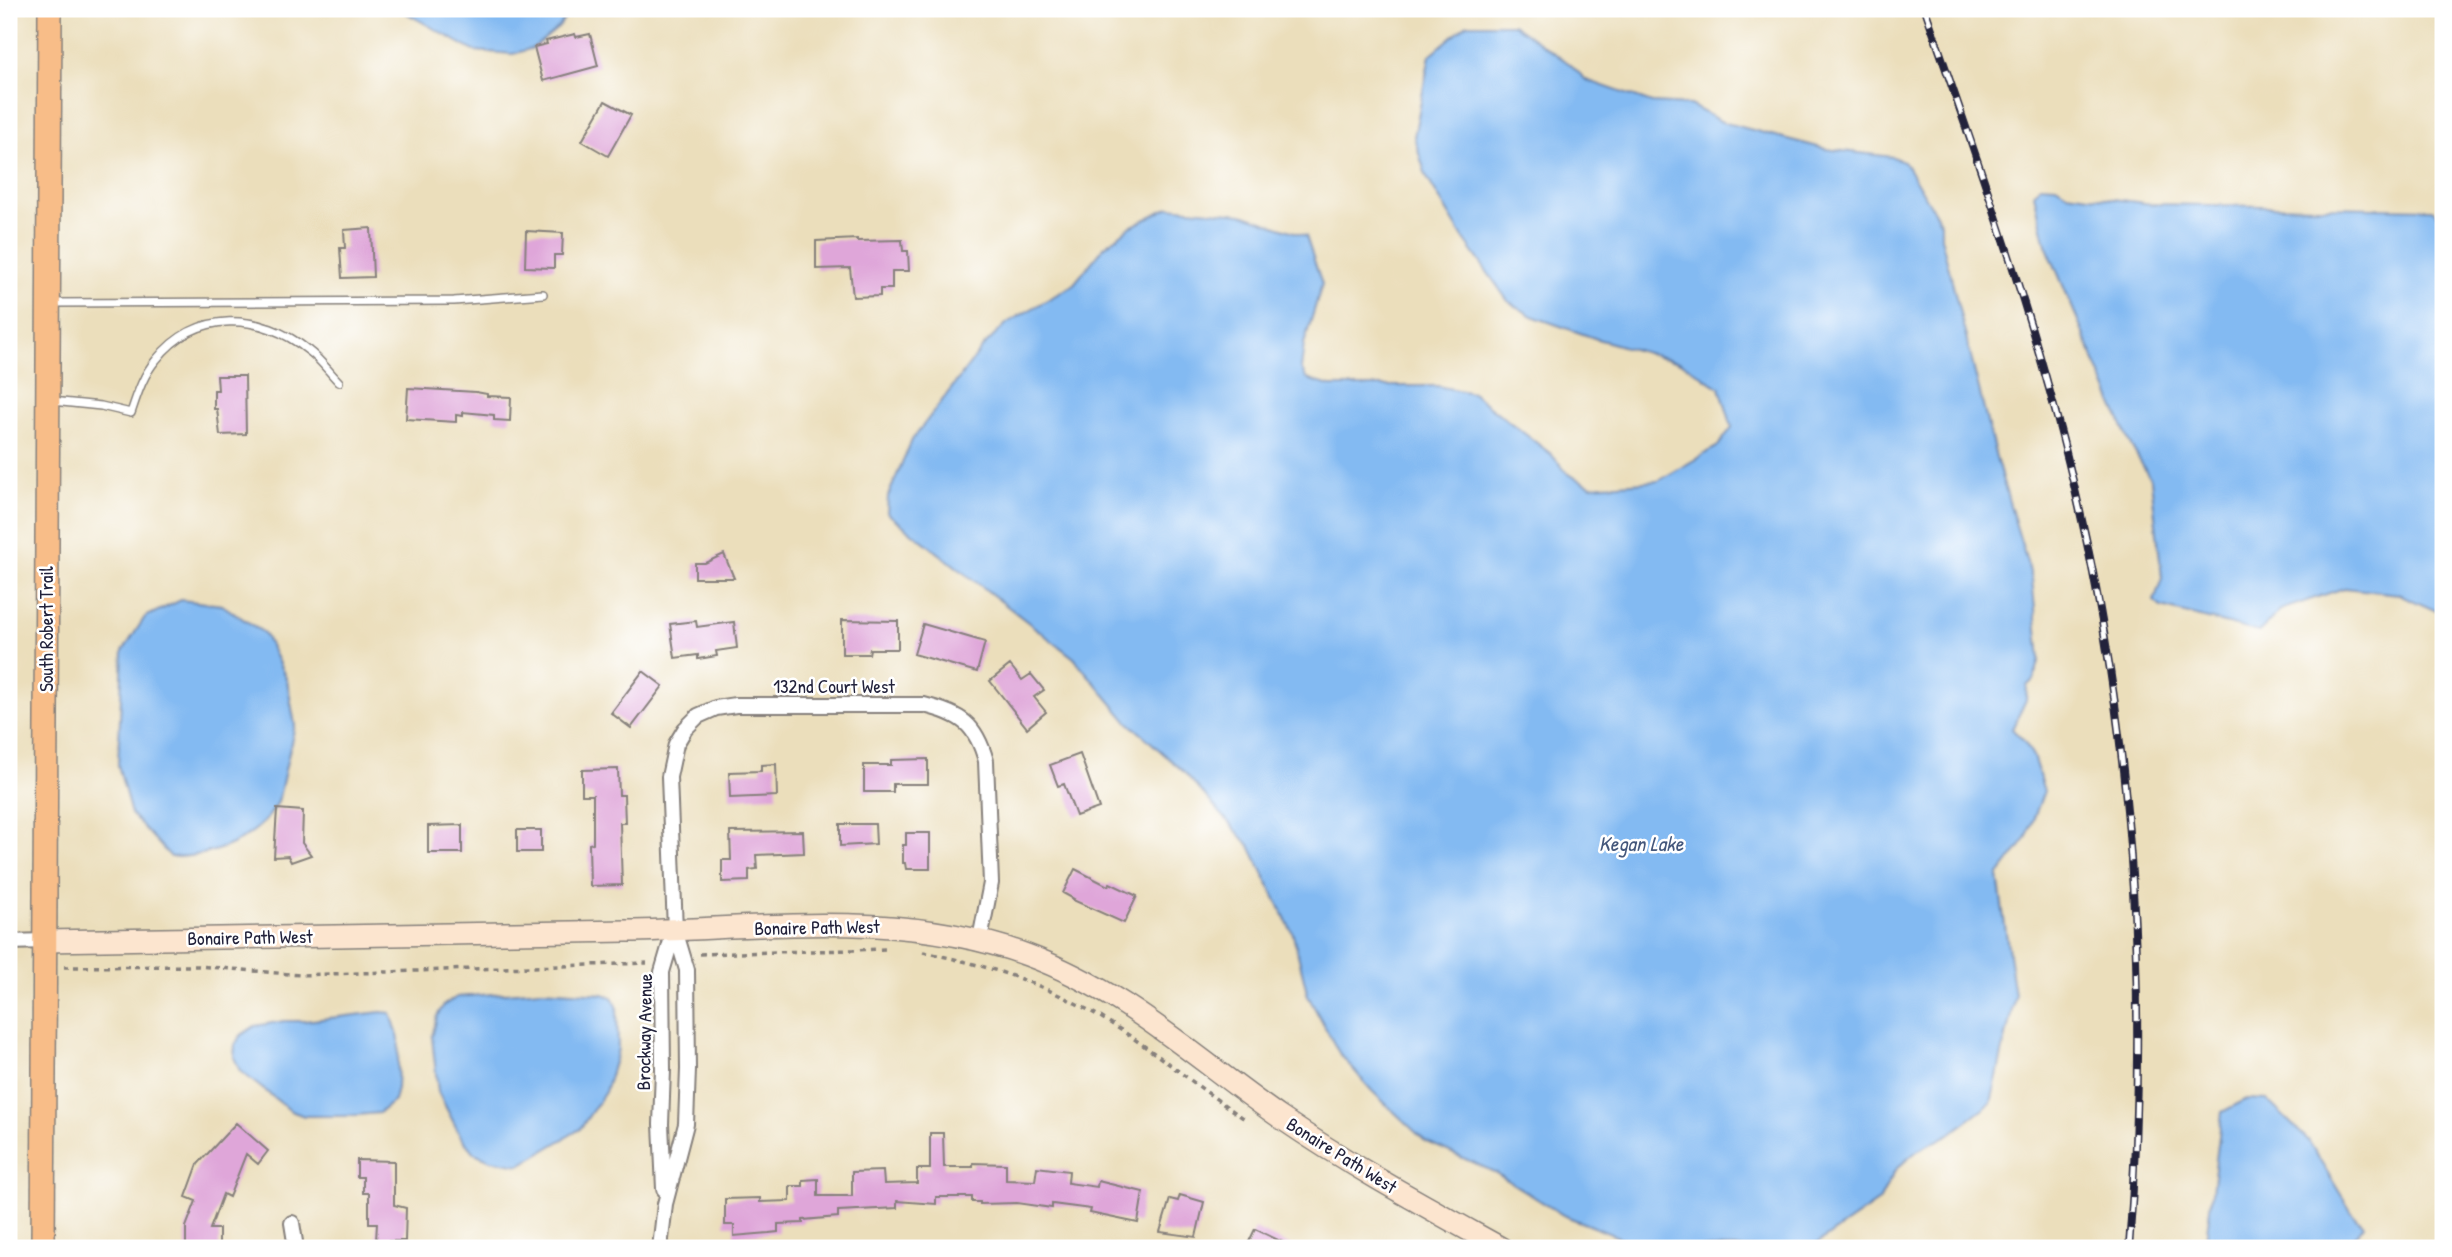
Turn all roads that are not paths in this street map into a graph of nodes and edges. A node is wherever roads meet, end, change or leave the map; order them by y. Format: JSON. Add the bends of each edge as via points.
{"nodes":[{"id":1,"x":50,"y":9,"type":"edge"},
{"id":2,"x":543,"y":294,"type":"dead end"},
{"id":3,"x":48,"y":303,"type":"junction"},
{"id":4,"x":339,"y":382,"type":"dead end"},
{"id":5,"x":47,"y":401,"type":"junction"},
{"id":6,"x":675,"y":930,"type":"junction"},
{"id":7,"x":980,"y":939,"type":"junction"},
{"id":8,"x":45,"y":941,"type":"junction"},
{"id":9,"x":9,"y":942,"type":"edge"},
{"id":10,"x":665,"y":1205,"type":"junction"},
{"id":11,"x":292,"y":1223,"type":"dead end"},
{"id":12,"x":43,"y":1248,"type":"edge"},
{"id":13,"x":296,"y":1248,"type":"edge"},
{"id":14,"x":660,"y":1248,"type":"edge"},
{"id":15,"x":1501,"y":1248,"type":"edge"}],
"edges":[{"from":1,"to":3,"type":"main road","name":"South Robert Trail"},
{"from":2,"to":3,"type":"lane","via":[[454,300]]},
{"from":3,"to":5,"type":"main road","name":"South Robert Trail"},
{"from":4,"to":5,"type":"lane","via":[[310,351],[273,329],[242,321],[216,322],[179,337],[156,360],[140,385],[131,413]]},
{"from":5,"to":8,"type":"main road","name":"South Robert Trail"},
{"from":6,"to":7,"type":"street","name":"Bonaire Path West","via":[[865,925]]},
{"from":6,"to":7,"type":"street","name":"132nd Court West","via":[[669,777],[676,744],[698,716],[736,705],[924,705],[967,722],[986,761],[991,883]]},
{"from":6,"to":8,"type":"street","name":"Bonaire Path West"},
{"from":6,"to":10,"type":"street","name":"Brockway Avenue","via":[[662,972]]},
{"from":6,"to":10,"type":"street","name":"Brockway Avenue","via":[[687,970],[686,1124]]},
{"from":7,"to":15,"type":"street","name":"Bonaire Path West","via":[[1070,973],[1113,995],[1281,1118]]},
{"from":8,"to":9,"type":"street"},
{"from":8,"to":12,"type":"main road","name":"South Robert Trail"},
{"from":10,"to":14,"type":"street","name":"Brockway Avenue"},
{"from":11,"to":13,"type":"street"}]}
